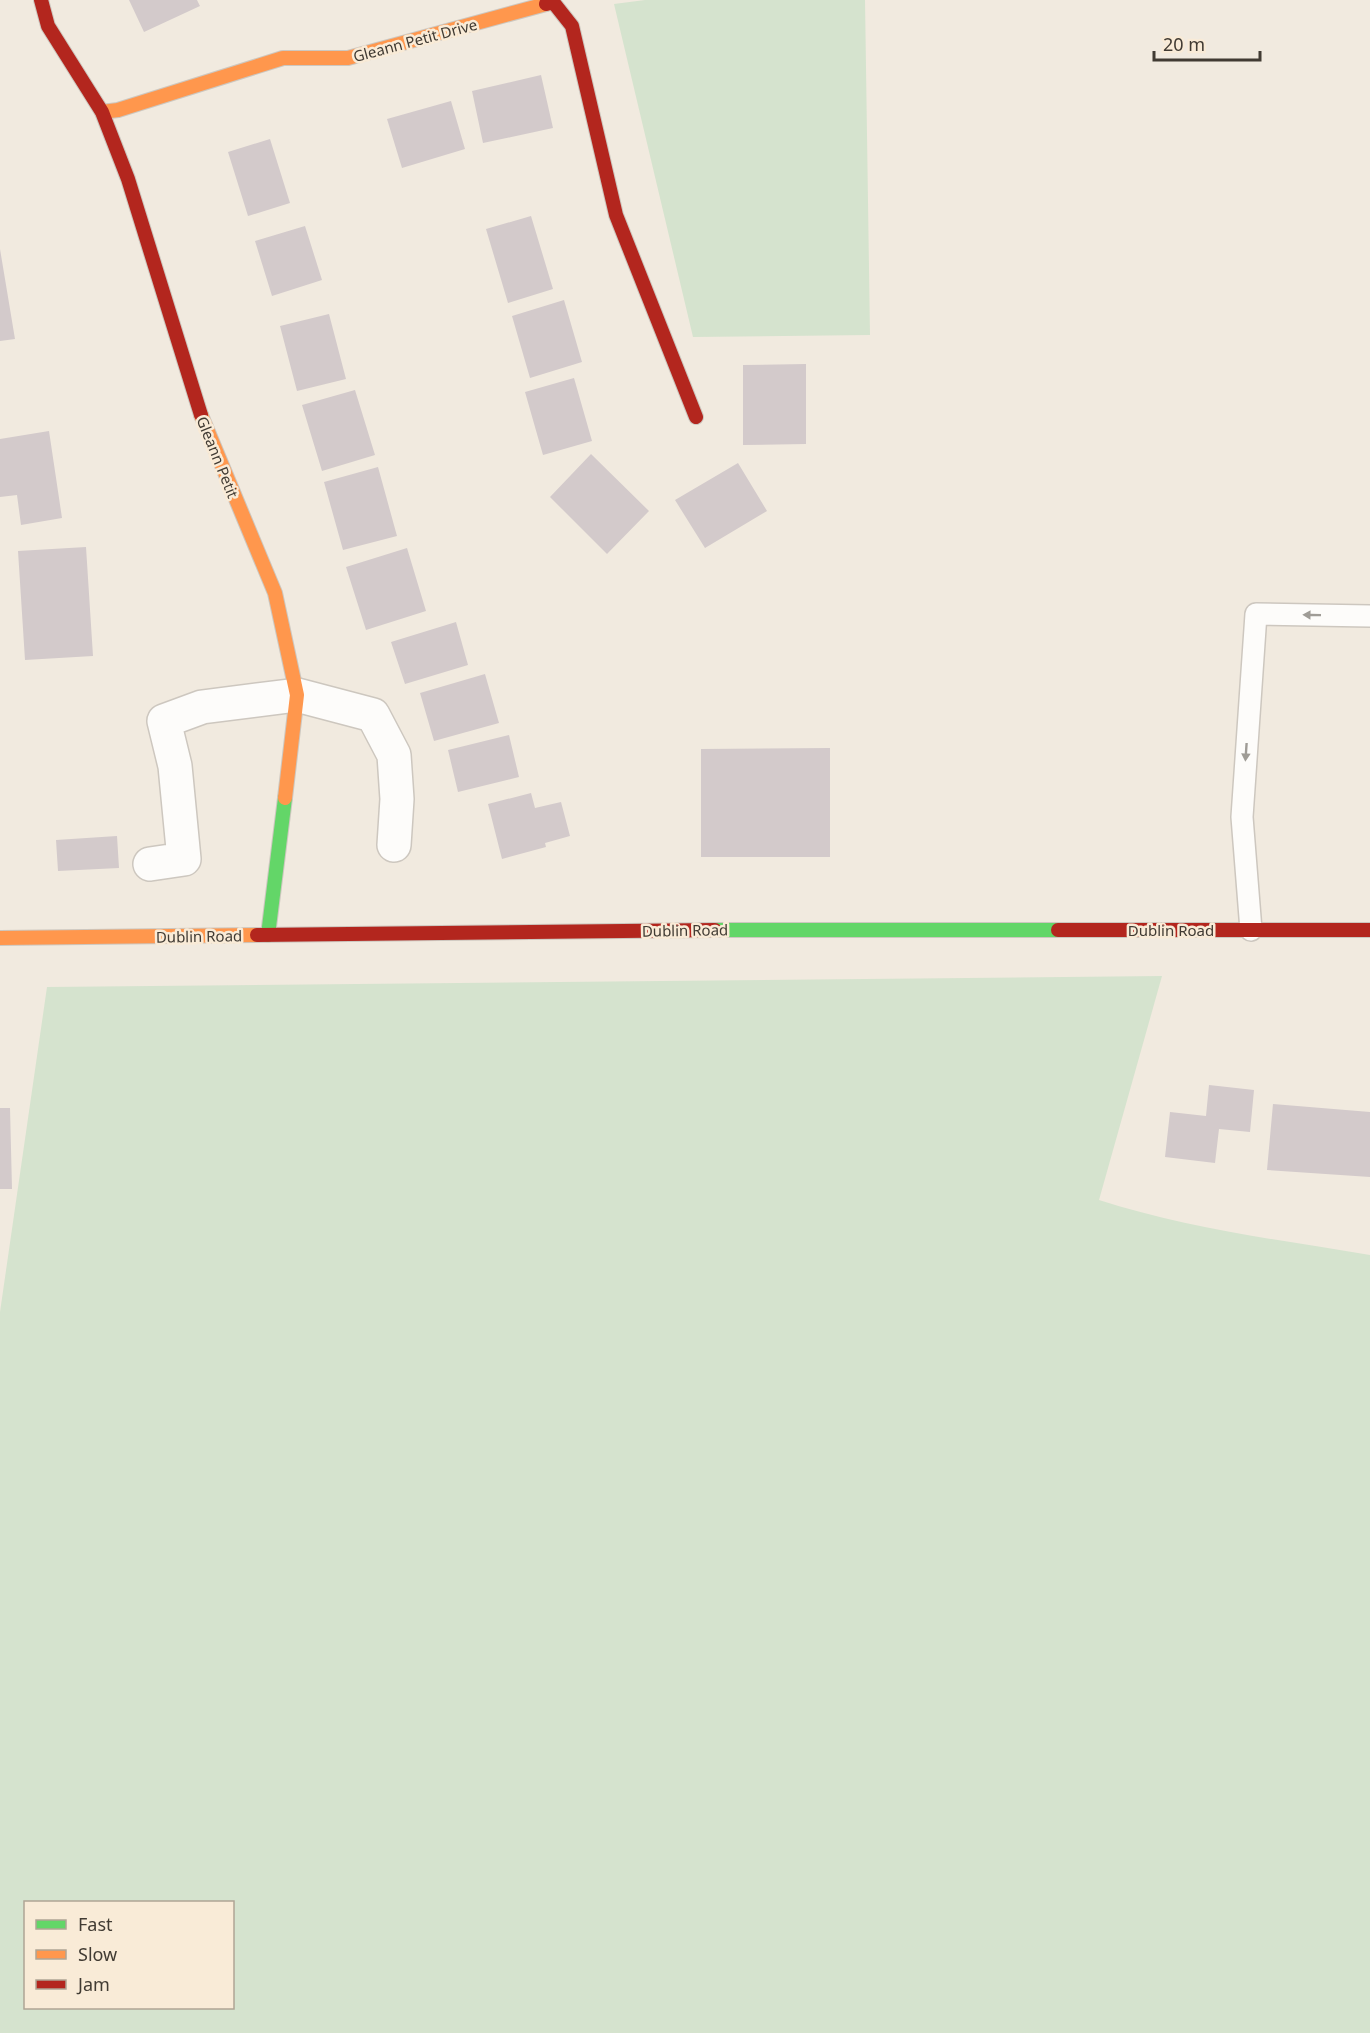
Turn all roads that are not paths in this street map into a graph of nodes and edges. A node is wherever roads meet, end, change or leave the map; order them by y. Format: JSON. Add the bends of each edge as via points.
{"nodes":[{"id":1,"x":41,"y":0,"type":"edge"},
{"id":2,"x":557,"y":1,"type":"edge"},
{"id":3,"x":102,"y":112,"type":"junction"},
{"id":4,"x":696,"y":417,"type":"dead end"},
{"id":5,"x":1370,"y":616,"type":"edge"},
{"id":6,"x":297,"y":695,"type":"junction"},
{"id":7,"x":394,"y":845,"type":"dead end"},
{"id":8,"x":150,"y":864,"type":"dead end"},
{"id":9,"x":1251,"y":930,"type":"junction"},
{"id":10,"x":1370,"y":930,"type":"edge"},
{"id":11,"x":268,"y":934,"type":"junction"},
{"id":12,"x":0,"y":938,"type":"edge"}],
"edges":[{"from":1,"to":3,"type":"street","name":"Gleann Petit","via":[[48,26]]},
{"from":2,"to":3,"type":"street","name":"Gleann Petit Drive","via":[[348,58],[283,58]]},
{"from":2,"to":4,"type":"street","name":"Gleann Petit Drive","via":[[572,27],[585,72],[615,215]]},
{"from":3,"to":6,"type":"street","name":"Gleann Petit","via":[[128,179],[202,419],[275,593]]},
{"from":5,"to":9,"type":"lane","one_way":true,"via":[[1256,614],[1242,817]]},
{"from":6,"to":7,"type":"street","via":[[373,715],[394,755]]},
{"from":6,"to":8,"type":"street","via":[[202,707],[164,721],[175,766],[184,859]]},
{"from":6,"to":11,"type":"street","name":"Gleann Petit"},
{"from":9,"to":10,"type":"street","name":"Dublin Road"},
{"from":9,"to":11,"type":"street","name":"Dublin Road"},
{"from":11,"to":12,"type":"street","name":"Dublin Road"}]}
